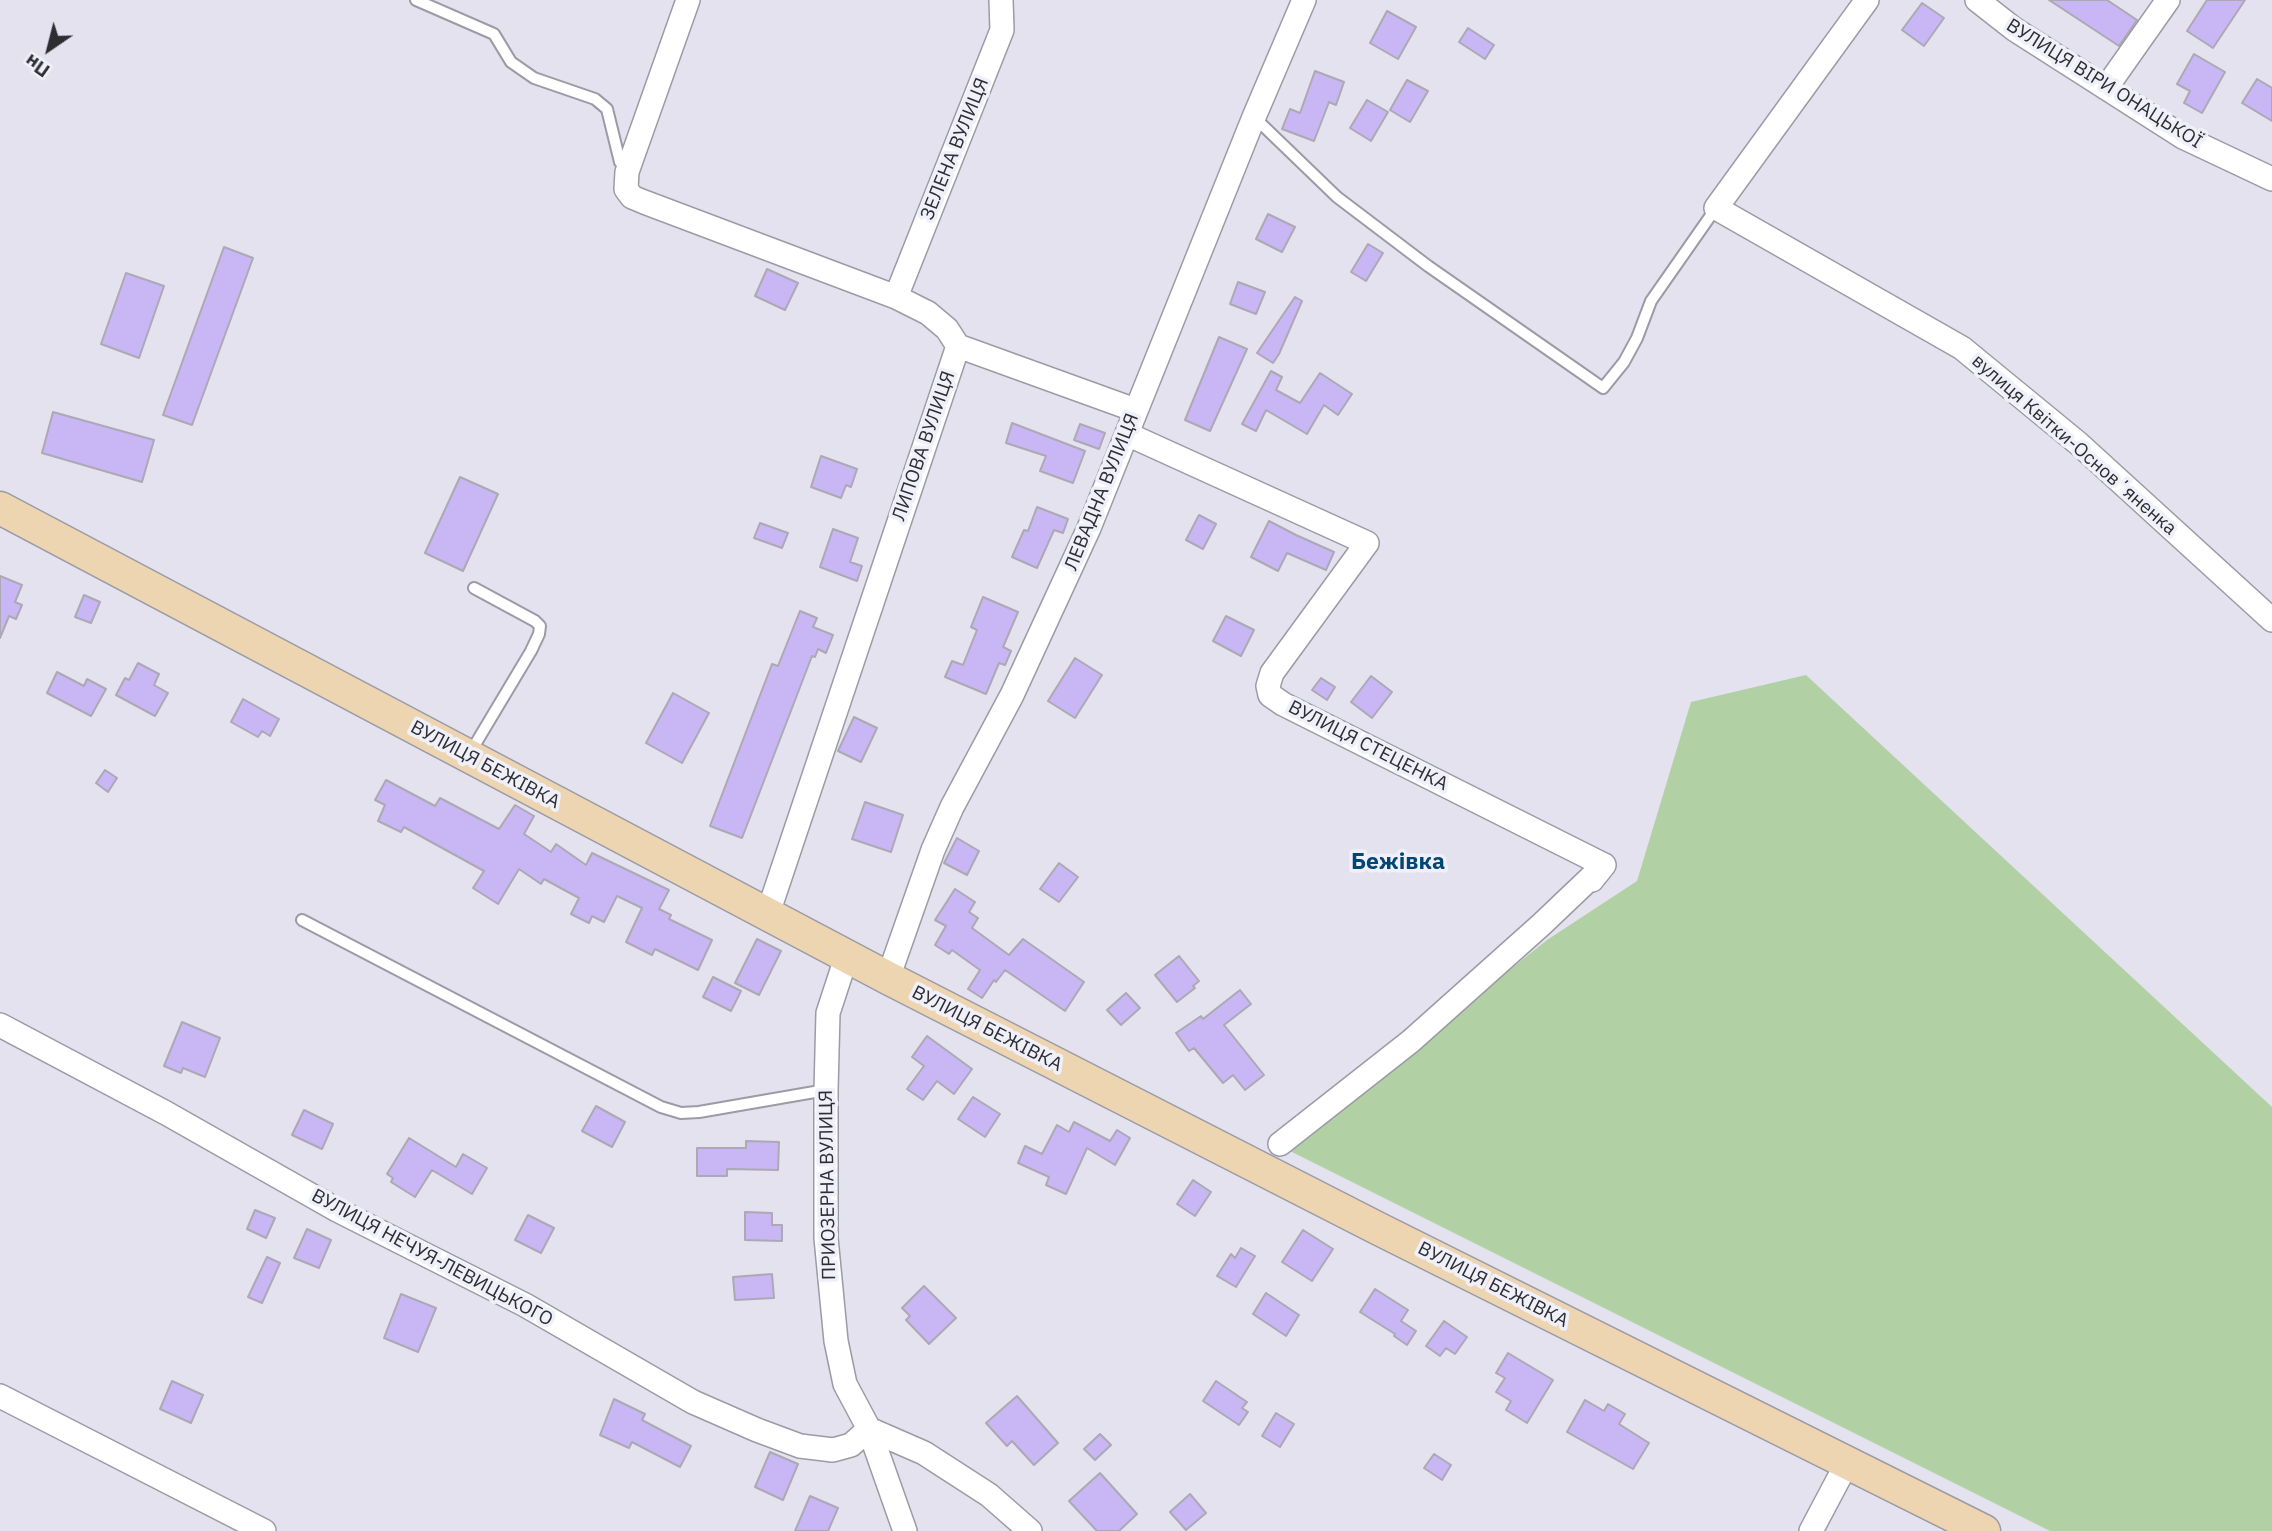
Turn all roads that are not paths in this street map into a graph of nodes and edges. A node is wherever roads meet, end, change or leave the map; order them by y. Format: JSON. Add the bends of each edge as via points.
{"nodes":[{"id":1,"x":416,"y":0,"type":"edge"},
{"id":2,"x":688,"y":0,"type":"edge"},
{"id":3,"x":1001,"y":0,"type":"edge"},
{"id":4,"x":1304,"y":0,"type":"edge"},
{"id":5,"x":1867,"y":0,"type":"edge"},
{"id":6,"x":1977,"y":0,"type":"edge"},
{"id":7,"x":2168,"y":0,"type":"edge"},
{"id":8,"x":2106,"y":88,"type":"junction"},
{"id":9,"x":1254,"y":117,"type":"junction"},
{"id":10,"x":627,"y":172,"type":"junction"},
{"id":11,"x":2272,"y":179,"type":"edge"},
{"id":12,"x":1716,"y":208,"type":"junction"},
{"id":13,"x":897,"y":297,"type":"junction"},
{"id":14,"x":958,"y":346,"type":"junction"},
{"id":15,"x":1135,"y":410,"type":"junction"},
{"id":16,"x":1127,"y":434,"type":"junction"},
{"id":17,"x":0,"y":508,"type":"edge"},
{"id":18,"x":474,"y":588,"type":"dead end"},
{"id":19,"x":2272,"y":620,"type":"edge"},
{"id":20,"x":469,"y":756,"type":"junction"},
{"id":21,"x":768,"y":916,"type":"junction"},
{"id":22,"x":302,"y":920,"type":"dead end"},
{"id":23,"x":847,"y":955,"type":"junction"},
{"id":24,"x":888,"y":978,"type":"junction"},
{"id":25,"x":0,"y":1025,"type":"edge"},
{"id":26,"x":826,"y":1090,"type":"junction"},
{"id":27,"x":1280,"y":1144,"type":"dead end"},
{"id":28,"x":0,"y":1396,"type":"edge"},
{"id":29,"x":869,"y":1429,"type":"junction"},
{"id":30,"x":1847,"y":1463,"type":"junction"},
{"id":31,"x":264,"y":1531,"type":"edge"},
{"id":32,"x":905,"y":1531,"type":"edge"},
{"id":33,"x":1030,"y":1531,"type":"edge"},
{"id":34,"x":1811,"y":1531,"type":"edge"},
{"id":35,"x":1984,"y":1531,"type":"edge"}],
"edges":[{"from":1,"to":10,"type":"lane","via":[[494,34],[511,62],[534,78],[595,99],[607,109],[620,162]]},
{"from":2,"to":10,"type":"street"},
{"from":3,"to":13,"type":"street","name":"ЗЕЛЕНА ВУЛИЦЯ","via":[[1002,30]]},
{"from":4,"to":9,"type":"street","name":"ЛЕВАДНА ВУЛИЦЯ"},
{"from":5,"to":12,"type":"street"},
{"from":6,"to":8,"type":"street","name":"ВУЛИЦЯ ВІРИ ОНАЦЬКОЇ"},
{"from":7,"to":8,"type":"street"},
{"from":8,"to":11,"type":"street","name":"ВУЛИЦЯ ВІРИ ОНАЦЬКОЇ","via":[[2183,137]]},
{"from":9,"to":12,"type":"lane","via":[[1337,197],[1603,388],[1624,362],[1651,301]]},
{"from":9,"to":15,"type":"street","name":"ЛЕВАДНА ВУЛИЦЯ"},
{"from":10,"to":13,"type":"street","name":"ЛИПОВА ВУЛИЦЯ","via":[[626,189],[632,197]]},
{"from":12,"to":19,"type":"street","name":"вулиця Квітки-Основʼяненка","via":[[1962,348],[2079,444]]},
{"from":13,"to":14,"type":"street","name":"ЛИПОВА ВУЛИЦЯ","via":[[928,313]]},
{"from":14,"to":15,"type":"street"},
{"from":14,"to":21,"type":"street","name":"ЛИПОВА ВУЛИЦЯ"},
{"from":15,"to":16,"type":"street","name":"ЛЕВАДНА ВУЛИЦЯ"},
{"from":16,"to":24,"type":"street","name":"ЛЕВАДНА ВУЛИЦЯ","via":[[1051,612],[933,850]]},
{"from":16,"to":27,"type":"street","name":"ВУЛИЦЯ СТЕЦЕНКА","via":[[1367,543],[1272,673],[1270,695],[1598,872],[1411,1041]]},
{"from":17,"to":20,"type":"main road","name":"ВУЛИЦЯ БЕЖІВКА"},
{"from":18,"to":20,"type":"lane","via":[[540,626],[531,651]]},
{"from":20,"to":21,"type":"main road","name":"ВУЛИЦЯ БЕЖІВКА"},
{"from":21,"to":23,"type":"main road","name":"ВУЛИЦЯ БЕЖІВКА"},
{"from":22,"to":26,"type":"lane","via":[[661,1107],[699,1112]]},
{"from":23,"to":24,"type":"main road","name":"ВУЛИЦЯ БЕЖІВКА"},
{"from":23,"to":26,"type":"street","name":"ПРИОЗЕРНА ВУЛИЦЯ","via":[[828,1013]]},
{"from":24,"to":30,"type":"main road","name":"ВУЛИЦЯ БЕЖІВКА"},
{"from":25,"to":29,"type":"street","name":"ВУЛИЦЯ НЕЧУЯ-ЛЕВИЦЬКОГО","via":[[337,1210],[524,1305],[693,1402],[800,1446],[833,1450],[851,1444]]},
{"from":26,"to":29,"type":"street","name":"ПРИОЗЕРНА ВУЛИЦЯ","via":[[826,1238],[836,1341],[845,1384]]},
{"from":28,"to":31,"type":"street"},
{"from":29,"to":32,"type":"street","name":"ПРИОЗЕРНА ВУЛИЦЯ"},
{"from":29,"to":33,"type":"street","via":[[924,1452],[989,1495]]},
{"from":30,"to":34,"type":"street"},
{"from":30,"to":35,"type":"main road","name":"ВУЛИЦЯ БЕЖІВКА"}]}
